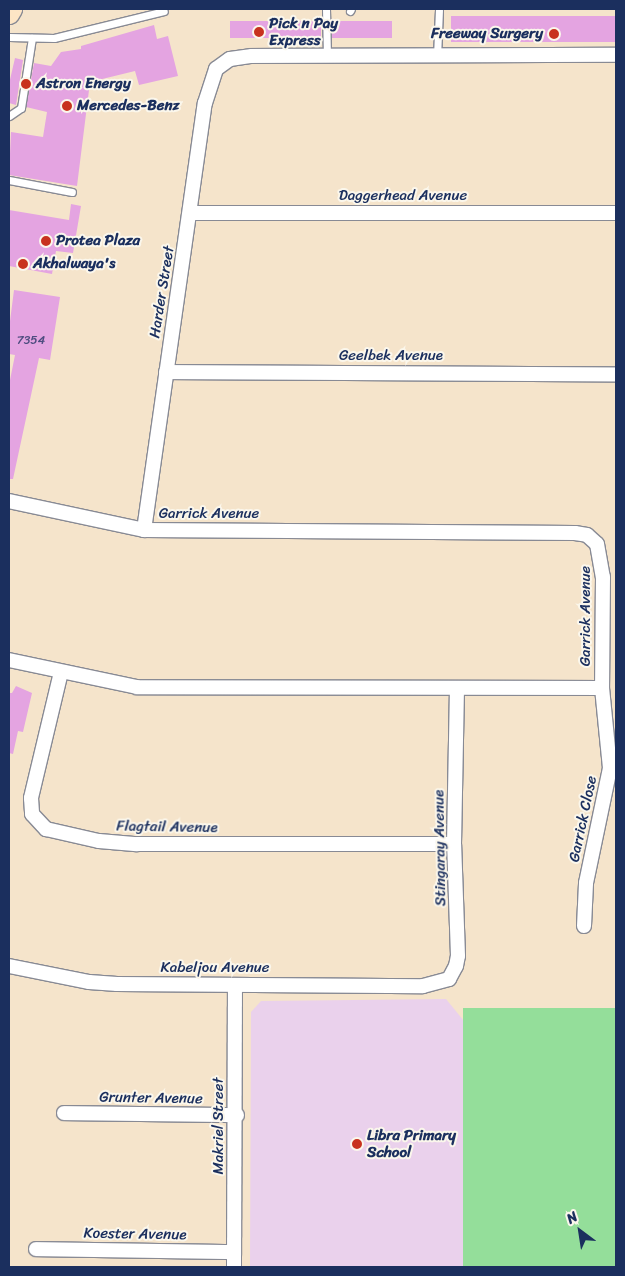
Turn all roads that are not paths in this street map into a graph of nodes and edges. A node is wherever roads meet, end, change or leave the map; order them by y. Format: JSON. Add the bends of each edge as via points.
{"nodes":[{"id":1,"x":12,"y":9,"type":"edge"},
{"id":2,"x":326,"y":9,"type":"edge"},
{"id":3,"x":439,"y":10,"type":"edge"},
{"id":4,"x":164,"y":11,"type":"dead end"},
{"id":5,"x":9,"y":14,"type":"edge"},
{"id":6,"x":9,"y":38,"type":"edge"},
{"id":7,"x":32,"y":38,"type":"junction"},
{"id":8,"x":616,"y":55,"type":"edge"},
{"id":9,"x":327,"y":56,"type":"junction"},
{"id":10,"x":436,"y":57,"type":"junction"},
{"id":11,"x":9,"y":116,"type":"edge"},
{"id":12,"x":9,"y":180,"type":"edge"},
{"id":13,"x":72,"y":192,"type":"dead end"},
{"id":14,"x":191,"y":213,"type":"junction"},
{"id":15,"x":616,"y":213,"type":"edge"},
{"id":16,"x":166,"y":372,"type":"junction"},
{"id":17,"x":616,"y":374,"type":"edge"},
{"id":18,"x":9,"y":501,"type":"edge"},
{"id":19,"x":144,"y":530,"type":"junction"},
{"id":20,"x":9,"y":660,"type":"edge"},
{"id":21,"x":61,"y":672,"type":"junction"},
{"id":22,"x":457,"y":688,"type":"junction"},
{"id":23,"x":602,"y":688,"type":"junction"},
{"id":24,"x":454,"y":844,"type":"junction"},
{"id":25,"x":584,"y":926,"type":"dead end"},
{"id":26,"x":9,"y":966,"type":"edge"},
{"id":27,"x":235,"y":984,"type":"junction"},
{"id":28,"x":423,"y":986,"type":"joint"},
{"id":29,"x":64,"y":1114,"type":"dead end"},
{"id":30,"x":236,"y":1115,"type":"junction"},
{"id":31,"x":36,"y":1249,"type":"dead end"},
{"id":32,"x":234,"y":1252,"type":"junction"},
{"id":33,"x":234,"y":1267,"type":"edge"}],
"edges":[{"from":1,"to":5,"type":"main road"},
{"from":2,"to":9,"type":"lane"},
{"from":3,"to":10,"type":"lane"},
{"from":4,"to":7,"type":"lane","via":[[68,36]]},
{"from":6,"to":7,"type":"lane"},
{"from":7,"to":11,"type":"lane","via":[[20,108]]},
{"from":8,"to":10,"type":"street"},
{"from":9,"to":10,"type":"street"},
{"from":9,"to":14,"type":"street","name":"Harder Street","via":[[239,56],[221,64],[212,74]]},
{"from":12,"to":13,"type":"lane"},
{"from":14,"to":15,"type":"street","name":"Daggerhead Avenue"},
{"from":14,"to":16,"type":"street","name":"Harder Street"},
{"from":16,"to":17,"type":"street","name":"Geelbek Avenue"},
{"from":16,"to":19,"type":"street","name":"Harder Street"},
{"from":18,"to":19,"type":"street","name":"Garrick Avenue"},
{"from":19,"to":23,"type":"street","name":"Garrick Avenue","via":[[587,535],[598,544],[602,560]]},
{"from":20,"to":21,"type":"street","name":"Garrick Avenue"},
{"from":21,"to":22,"type":"street","name":"Garrick Avenue","via":[[137,688]]},
{"from":21,"to":24,"type":"street","name":"Flagtail Avenue","via":[[31,798],[32,814],[46,828],[99,841],[128,844]]},
{"from":22,"to":23,"type":"street","name":"Garrick Avenue"},
{"from":22,"to":24,"type":"street","name":"Stingaray Avenue"},
{"from":23,"to":25,"type":"street","name":"Garrick Close","via":[[610,768],[586,883]]},
{"from":24,"to":28,"type":"street","name":"Stingaray Avenue","via":[[456,966],[442,982]]},
{"from":26,"to":27,"type":"street","name":"Kabeljou Avenue","via":[[102,984]]},
{"from":27,"to":28,"type":"street","name":"Kabeljou Avenue"},
{"from":27,"to":30,"type":"street","name":"Makriel Street"},
{"from":29,"to":30,"type":"street","name":"Grunter Avenue"},
{"from":30,"to":32,"type":"street","name":"Makriel Street"},
{"from":31,"to":32,"type":"street","name":"Koester Avenue"},
{"from":32,"to":33,"type":"street","name":"Makriel Street"}]}
